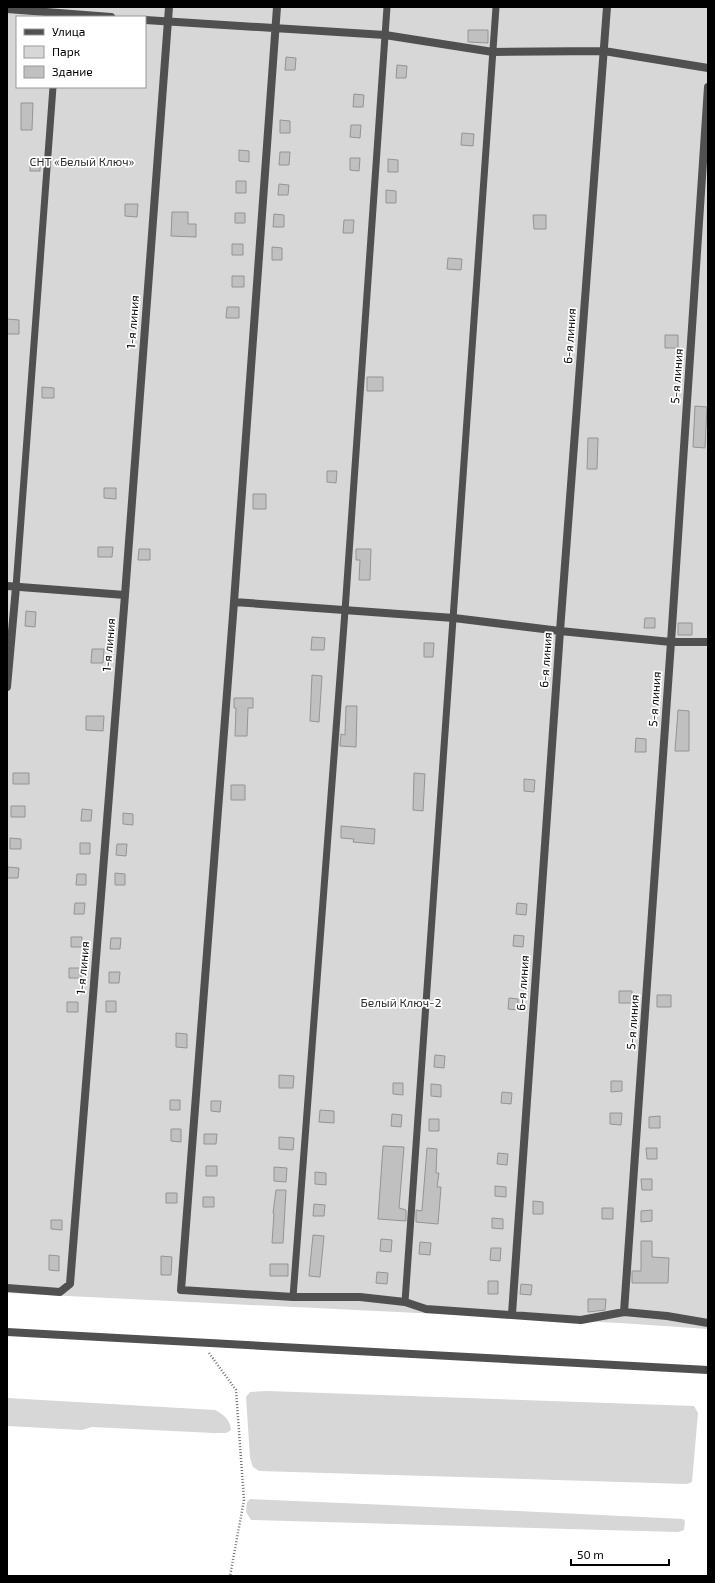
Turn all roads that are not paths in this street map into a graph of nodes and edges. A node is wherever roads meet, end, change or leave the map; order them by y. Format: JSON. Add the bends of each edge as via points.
{"nodes":[{"id":1,"x":169,"y":7,"type":"edge"},
{"id":2,"x":277,"y":7,"type":"edge"},
{"id":3,"x":387,"y":7,"type":"edge"},
{"id":4,"x":496,"y":7,"type":"edge"},
{"id":5,"x":607,"y":7,"type":"edge"},
{"id":6,"x":7,"y":9,"type":"edge"},
{"id":7,"x":59,"y":12,"type":"edge"},
{"id":8,"x":101,"y":16,"type":"edge"},
{"id":9,"x":146,"y":20,"type":"edge"},
{"id":10,"x":168,"y":21,"type":"junction"},
{"id":11,"x":275,"y":29,"type":"junction"},
{"id":12,"x":385,"y":35,"type":"junction"},
{"id":13,"x":604,"y":51,"type":"junction"},
{"id":14,"x":493,"y":52,"type":"junction"},
{"id":15,"x":708,"y":68,"type":"edge"},
{"id":16,"x":708,"y":87,"type":"edge"},
{"id":17,"x":53,"y":88,"type":"edge"},
{"id":18,"x":11,"y":587,"type":"edge"},
{"id":19,"x":125,"y":595,"type":"junction"},
{"id":20,"x":234,"y":602,"type":"junction"},
{"id":21,"x":345,"y":611,"type":"junction"},
{"id":22,"x":454,"y":618,"type":"junction"},
{"id":23,"x":560,"y":631,"type":"junction"},
{"id":24,"x":672,"y":642,"type":"junction"},
{"id":25,"x":708,"y":642,"type":"edge"},
{"id":26,"x":7,"y":687,"type":"edge"},
{"id":27,"x":7,"y":1288,"type":"edge"},
{"id":28,"x":293,"y":1297,"type":"junction"},
{"id":29,"x":404,"y":1302,"type":"junction"},
{"id":30,"x":624,"y":1312,"type":"junction"},
{"id":31,"x":512,"y":1314,"type":"junction"},
{"id":32,"x":708,"y":1323,"type":"edge"},
{"id":33,"x":7,"y":1332,"type":"edge"},
{"id":34,"x":708,"y":1370,"type":"edge"}],
"edges":[{"from":1,"to":10,"type":"street","name":"1-я линия"},
{"from":2,"to":11,"type":"street"},
{"from":3,"to":12,"type":"lane"},
{"from":4,"to":14,"type":"lane"},
{"from":5,"to":13,"type":"street","name":"6-я линия"},
{"from":6,"to":7,"type":"street"},
{"from":7,"to":8,"type":"street"},
{"from":9,"to":10,"type":"street"},
{"from":10,"to":11,"type":"street"},
{"from":10,"to":19,"type":"street","name":"1-я линия"},
{"from":11,"to":12,"type":"street"},
{"from":11,"to":20,"type":"street"},
{"from":12,"to":14,"type":"street"},
{"from":12,"to":21,"type":"lane"},
{"from":13,"to":14,"type":"street"},
{"from":13,"to":15,"type":"street"},
{"from":13,"to":23,"type":"street","name":"6-я линия"},
{"from":14,"to":22,"type":"lane"},
{"from":16,"to":24,"type":"street","name":"5-я линия"},
{"from":17,"to":18,"type":"lane"},
{"from":18,"to":19,"type":"street"},
{"from":18,"to":26,"type":"street"},
{"from":19,"to":27,"type":"street","name":"1-я линия","via":[[70,1284],[60,1292]]},
{"from":20,"to":21,"type":"street"},
{"from":20,"to":28,"type":"street","via":[[181,1290]]},
{"from":21,"to":22,"type":"street"},
{"from":21,"to":28,"type":"lane"},
{"from":22,"to":23,"type":"street"},
{"from":22,"to":29,"type":"lane"},
{"from":23,"to":24,"type":"street"},
{"from":23,"to":31,"type":"street","name":"6-я линия"},
{"from":24,"to":25,"type":"street"},
{"from":24,"to":30,"type":"street","name":"5-я линия"},
{"from":28,"to":29,"type":"street","via":[[360,1297]]},
{"from":29,"to":31,"type":"street","via":[[426,1309]]},
{"from":30,"to":31,"type":"street","via":[[581,1320]]},
{"from":30,"to":32,"type":"street"},
{"from":33,"to":34,"type":"street"}]}
